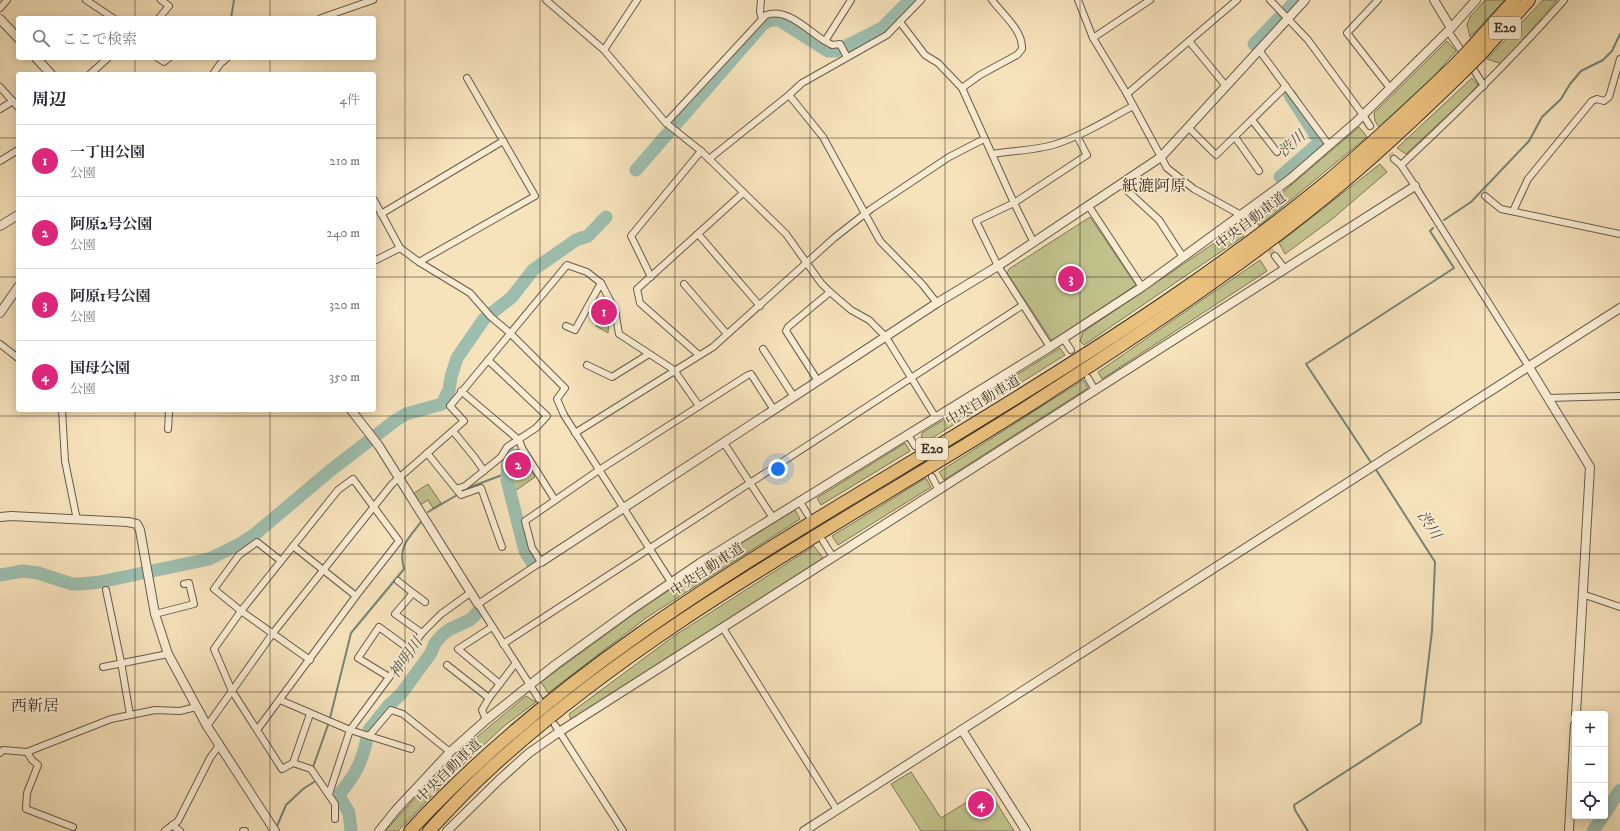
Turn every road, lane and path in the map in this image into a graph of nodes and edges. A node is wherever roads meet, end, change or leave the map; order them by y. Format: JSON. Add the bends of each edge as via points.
{"nodes":[{"id":1,"x":7,"y":0,"type":"edge"},
{"id":2,"x":86,"y":0,"type":"edge"},
{"id":3,"x":373,"y":0,"type":"edge"},
{"id":4,"x":546,"y":0,"type":"edge"},
{"id":5,"x":637,"y":0,"type":"edge"},
{"id":6,"x":761,"y":0,"type":"edge"},
{"id":7,"x":851,"y":0,"type":"edge"},
{"id":8,"x":921,"y":0,"type":"edge"},
{"id":9,"x":992,"y":0,"type":"edge"},
{"id":10,"x":1078,"y":0,"type":"edge"},
{"id":11,"x":1150,"y":0,"type":"edge"},
{"id":12,"x":1237,"y":0,"type":"edge"},
{"id":13,"x":1270,"y":0,"type":"edge"},
{"id":14,"x":1305,"y":0,"type":"edge"},
{"id":15,"x":1378,"y":0,"type":"edge"},
{"id":16,"x":1434,"y":0,"type":"edge"},
{"id":17,"x":1476,"y":0,"type":"edge"},
{"id":18,"x":1514,"y":0,"type":"edge"},
{"id":19,"x":1529,"y":0,"type":"edge"},
{"id":20,"x":1564,"y":0,"type":"edge"},
{"id":21,"x":164,"y":1,"type":"edge"},
{"id":22,"x":0,"y":8,"type":"edge"},
{"id":23,"x":110,"y":16,"type":"edge"},
{"id":24,"x":161,"y":16,"type":"edge"},
{"id":25,"x":327,"y":16,"type":"edge"},
{"id":26,"x":0,"y":19,"type":"edge"},
{"id":27,"x":762,"y":19,"type":"junction"},
{"id":28,"x":1288,"y":19,"type":"junction"},
{"id":29,"x":900,"y":22,"type":"junction"},
{"id":30,"x":1450,"y":29,"type":"junction"},
{"id":31,"x":16,"y":36,"type":"edge"},
{"id":32,"x":1093,"y":38,"type":"junction"},
{"id":33,"x":825,"y":41,"type":"junction"},
{"id":34,"x":1188,"y":42,"type":"junction"},
{"id":35,"x":604,"y":50,"type":"junction"},
{"id":36,"x":1260,"y":50,"type":"junction"},
{"id":37,"x":1476,"y":51,"type":"junction"},
{"id":38,"x":847,"y":57,"type":"junction"},
{"id":39,"x":1620,"y":59,"type":"edge"},
{"id":40,"x":38,"y":60,"type":"edge"},
{"id":41,"x":106,"y":60,"type":"edge"},
{"id":42,"x":225,"y":60,"type":"edge"},
{"id":43,"x":1458,"y":70,"type":"junction"},
{"id":44,"x":49,"y":72,"type":"edge"},
{"id":45,"x":92,"y":72,"type":"edge"},
{"id":46,"x":214,"y":72,"type":"edge"},
{"id":47,"x":467,"y":78,"type":"dead end"},
{"id":48,"x":1226,"y":86,"type":"junction"},
{"id":49,"x":1286,"y":86,"type":"junction"},
{"id":50,"x":1484,"y":86,"type":"junction"},
{"id":51,"x":0,"y":87,"type":"edge"},
{"id":52,"x":962,"y":88,"type":"junction"},
{"id":53,"x":1390,"y":88,"type":"junction"},
{"id":54,"x":1127,"y":94,"type":"junction"},
{"id":55,"x":789,"y":95,"type":"junction"},
{"id":56,"x":13,"y":101,"type":"junction"},
{"id":57,"x":16,"y":105,"type":"edge"},
{"id":58,"x":1133,"y":106,"type":"junction"},
{"id":59,"x":0,"y":109,"type":"edge"},
{"id":60,"x":1363,"y":114,"type":"junction"},
{"id":61,"x":1252,"y":120,"type":"junction"},
{"id":62,"x":667,"y":124,"type":"junction"},
{"id":63,"x":1370,"y":126,"type":"dead end"},
{"id":64,"x":1188,"y":127,"type":"junction"},
{"id":65,"x":1077,"y":136,"type":"junction"},
{"id":66,"x":1235,"y":137,"type":"junction"},
{"id":67,"x":984,"y":139,"type":"junction"},
{"id":68,"x":503,"y":141,"type":"junction"},
{"id":69,"x":1329,"y":145,"type":"junction"},
{"id":70,"x":16,"y":151,"type":"edge"},
{"id":71,"x":701,"y":151,"type":"junction"},
{"id":72,"x":1277,"y":152,"type":"dead end"},
{"id":73,"x":992,"y":154,"type":"junction"},
{"id":74,"x":1160,"y":157,"type":"junction"},
{"id":75,"x":709,"y":159,"type":"junction"},
{"id":76,"x":1394,"y":159,"type":"tunnel mouth"},
{"id":77,"x":0,"y":161,"type":"edge"},
{"id":78,"x":1401,"y":165,"type":"junction"},
{"id":79,"x":1259,"y":171,"type":"dead end"},
{"id":80,"x":1120,"y":184,"type":"junction"},
{"id":81,"x":1415,"y":186,"type":"junction"},
{"id":82,"x":743,"y":193,"type":"junction"},
{"id":83,"x":1485,"y":196,"type":"dead end"},
{"id":84,"x":1014,"y":203,"type":"junction"},
{"id":85,"x":376,"y":204,"type":"edge"},
{"id":86,"x":1088,"y":205,"type":"junction"},
{"id":87,"x":1513,"y":211,"type":"junction"},
{"id":88,"x":381,"y":214,"type":"junction"},
{"id":89,"x":865,"y":214,"type":"junction"},
{"id":90,"x":1242,"y":215,"type":"junction"},
{"id":91,"x":16,"y":217,"type":"edge"},
{"id":92,"x":1249,"y":225,"type":"dead end"},
{"id":93,"x":0,"y":226,"type":"edge"},
{"id":94,"x":698,"y":234,"type":"junction"},
{"id":95,"x":1620,"y":234,"type":"edge"},
{"id":96,"x":1034,"y":241,"type":"junction"},
{"id":97,"x":400,"y":248,"type":"junction"},
{"id":98,"x":1274,"y":256,"type":"tunnel mouth"},
{"id":99,"x":1183,"y":257,"type":"junction"},
{"id":100,"x":376,"y":261,"type":"edge"},
{"id":101,"x":419,"y":262,"type":"junction"},
{"id":102,"x":807,"y":262,"type":"junction"},
{"id":103,"x":998,"y":266,"type":"junction"},
{"id":104,"x":1285,"y":270,"type":"junction"},
{"id":105,"x":651,"y":276,"type":"junction"},
{"id":106,"x":601,"y":283,"type":"junction"},
{"id":107,"x":684,"y":284,"type":"dead end"},
{"id":108,"x":1142,"y":288,"type":"junction"},
{"id":109,"x":16,"y":290,"type":"edge"},
{"id":110,"x":830,"y":292,"type":"junction"},
{"id":111,"x":937,"y":303,"type":"junction"},
{"id":112,"x":1023,"y":305,"type":"junction"},
{"id":113,"x":760,"y":306,"type":"junction"},
{"id":114,"x":1620,"y":308,"type":"edge"},
{"id":115,"x":0,"y":313,"type":"edge"},
{"id":116,"x":566,"y":326,"type":"dead end"},
{"id":117,"x":510,"y":333,"type":"junction"},
{"id":118,"x":727,"y":334,"type":"junction"},
{"id":119,"x":886,"y":337,"type":"junction"},
{"id":120,"x":1063,"y":338,"type":"junction"},
{"id":121,"x":0,"y":344,"type":"edge"},
{"id":122,"x":1050,"y":347,"type":"junction"},
{"id":123,"x":763,"y":349,"type":"dead end"},
{"id":124,"x":1071,"y":350,"type":"dead end"},
{"id":125,"x":649,"y":354,"type":"junction"},
{"id":126,"x":699,"y":355,"type":"junction"},
{"id":127,"x":16,"y":356,"type":"edge"},
{"id":128,"x":488,"y":360,"type":"junction"},
{"id":129,"x":587,"y":365,"type":"dead end"},
{"id":130,"x":1528,"y":367,"type":"junction"},
{"id":131,"x":674,"y":370,"type":"junction"},
{"id":132,"x":910,"y":377,"type":"junction"},
{"id":133,"x":1088,"y":378,"type":"dead end"},
{"id":134,"x":818,"y":381,"type":"junction"},
{"id":135,"x":1095,"y":390,"type":"junction"},
{"id":136,"x":461,"y":391,"type":"junction"},
{"id":137,"x":1620,"y":396,"type":"edge"},
{"id":138,"x":794,"y":397,"type":"junction"},
{"id":139,"x":1548,"y":398,"type":"junction"},
{"id":140,"x":699,"y":406,"type":"junction"},
{"id":141,"x":774,"y":410,"type":"junction"},
{"id":142,"x":62,"y":412,"type":"edge"},
{"id":143,"x":169,"y":412,"type":"edge"},
{"id":144,"x":353,"y":412,"type":"edge"},
{"id":145,"x":936,"y":418,"type":"junction"},
{"id":146,"x":168,"y":429,"type":"dead end"},
{"id":147,"x":453,"y":431,"type":"junction"},
{"id":148,"x":575,"y":433,"type":"junction"},
{"id":149,"x":908,"y":435,"type":"junction"},
{"id":150,"x":519,"y":440,"type":"junction"},
{"id":151,"x":724,"y":443,"type":"junction"},
{"id":152,"x":915,"y":446,"type":"tunnel mouth"},
{"id":153,"x":427,"y":453,"type":"junction"},
{"id":154,"x":599,"y":470,"type":"junction"},
{"id":155,"x":484,"y":471,"type":"junction"},
{"id":156,"x":932,"y":477,"type":"tunnel mouth"},
{"id":157,"x":400,"y":478,"type":"junction"},
{"id":158,"x":750,"y":482,"type":"junction"},
{"id":159,"x":456,"y":489,"type":"junction"},
{"id":160,"x":939,"y":490,"type":"junction"},
{"id":161,"x":555,"y":500,"type":"junction"},
{"id":162,"x":800,"y":502,"type":"junction"},
{"id":163,"x":374,"y":507,"type":"junction"},
{"id":164,"x":624,"y":509,"type":"junction"},
{"id":165,"x":808,"y":515,"type":"dead end"},
{"id":166,"x":0,"y":517,"type":"edge"},
{"id":167,"x":773,"y":518,"type":"junction"},
{"id":168,"x":77,"y":520,"type":"junction"},
{"id":169,"x":823,"y":541,"type":"dead end"},
{"id":170,"x":293,"y":546,"type":"junction"},
{"id":171,"x":502,"y":547,"type":"dead end"},
{"id":172,"x":649,"y":548,"type":"junction"},
{"id":173,"x":833,"y":557,"type":"junction"},
{"id":174,"x":281,"y":561,"type":"junction"},
{"id":175,"x":542,"y":562,"type":"junction"},
{"id":176,"x":324,"y":570,"type":"junction"},
{"id":177,"x":398,"y":581,"type":"dead end"},
{"id":178,"x":671,"y":582,"type":"junction"},
{"id":179,"x":184,"y":584,"type":"dead end"},
{"id":180,"x":106,"y":590,"type":"dead end"},
{"id":181,"x":413,"y":593,"type":"junction"},
{"id":182,"x":470,"y":593,"type":"junction"},
{"id":183,"x":1582,"y":594,"type":"junction"},
{"id":184,"x":356,"y":596,"type":"junction"},
{"id":185,"x":425,"y":602,"type":"dead end"},
{"id":186,"x":478,"y":604,"type":"junction"},
{"id":187,"x":1620,"y":607,"type":"edge"},
{"id":188,"x":241,"y":611,"type":"junction"},
{"id":189,"x":155,"y":614,"type":"junction"},
{"id":190,"x":492,"y":627,"type":"junction"},
{"id":191,"x":723,"y":628,"type":"junction"},
{"id":192,"x":273,"y":633,"type":"junction"},
{"id":193,"x":422,"y":633,"type":"junction"},
{"id":194,"x":503,"y":644,"type":"junction"},
{"id":195,"x":409,"y":649,"type":"junction"},
{"id":196,"x":168,"y":654,"type":"junction"},
{"id":197,"x":310,"y":660,"type":"junction"},
{"id":198,"x":121,"y":662,"type":"junction"},
{"id":199,"x":515,"y":664,"type":"junction"},
{"id":200,"x":447,"y":665,"type":"dead end"},
{"id":201,"x":103,"y":667,"type":"dead end"},
{"id":202,"x":389,"y":677,"type":"junction"},
{"id":203,"x":500,"y":684,"type":"junction"},
{"id":204,"x":529,"y":686,"type":"junction"},
{"id":205,"x":232,"y":691,"type":"junction"},
{"id":206,"x":489,"y":698,"type":"junction"},
{"id":207,"x":539,"y":699,"type":"dead end"},
{"id":208,"x":280,"y":700,"type":"junction"},
{"id":209,"x":196,"y":707,"type":"junction"},
{"id":210,"x":1576,"y":711,"type":"edge"},
{"id":211,"x":310,"y":714,"type":"junction"},
{"id":212,"x":130,"y":715,"type":"junction"},
{"id":213,"x":486,"y":720,"type":"junction"},
{"id":214,"x":207,"y":726,"type":"junction"},
{"id":215,"x":557,"y":729,"type":"junction"},
{"id":216,"x":257,"y":730,"type":"junction"},
{"id":217,"x":350,"y":730,"type":"junction"},
{"id":218,"x":962,"y":730,"type":"junction"},
{"id":219,"x":370,"y":736,"type":"junction"},
{"id":220,"x":220,"y":744,"type":"junction"},
{"id":221,"x":1574,"y":747,"type":"edge"},
{"id":222,"x":411,"y":749,"type":"dead end"},
{"id":223,"x":27,"y":752,"type":"junction"},
{"id":224,"x":450,"y":752,"type":"junction"},
{"id":225,"x":0,"y":753,"type":"edge"},
{"id":226,"x":293,"y":763,"type":"junction"},
{"id":227,"x":329,"y":794,"type":"junction"},
{"id":228,"x":837,"y":810,"type":"junction"},
{"id":229,"x":335,"y":819,"type":"dead end"},
{"id":230,"x":172,"y":825,"type":"junction"},
{"id":231,"x":73,"y":827,"type":"dead end"},
{"id":232,"x":272,"y":829,"type":"edge"},
{"id":233,"x":165,"y":831,"type":"edge"},
{"id":234,"x":180,"y":831,"type":"edge"},
{"id":235,"x":379,"y":831,"type":"edge"},
{"id":236,"x":410,"y":831,"type":"edge"},
{"id":237,"x":429,"y":831,"type":"edge"},
{"id":238,"x":447,"y":831,"type":"edge"},
{"id":239,"x":623,"y":831,"type":"edge"},
{"id":240,"x":804,"y":831,"type":"edge"},
{"id":241,"x":1026,"y":831,"type":"edge"},
{"id":242,"x":1569,"y":831,"type":"edge"}],
"edges":[{"from":1,"to":22,"type":"street"},
{"from":2,"to":23,"type":"street"},
{"from":3,"to":25,"type":"street"},
{"from":4,"to":35,"type":"street"},
{"from":5,"to":35,"type":"street"},
{"from":6,"to":27,"type":"street"},
{"from":7,"to":33,"type":"street"},
{"from":8,"to":29,"type":"street"},
{"from":9,"to":52,"type":"street","via":[[1016,30],[1022,49],[1017,55]]},
{"from":10,"to":32,"type":"street"},
{"from":11,"to":32,"type":"street"},
{"from":12,"to":34,"type":"street"},
{"from":13,"to":28,"type":"street"},
{"from":14,"to":28,"type":"street"},
{"from":15,"to":53,"type":"street","via":[[1347,33]]},
{"from":16,"to":30,"type":"street"},
{"from":17,"to":30,"type":"street"},
{"from":18,"to":37,"type":"highway","name":"中央自動車道","number":"E20"},
{"from":19,"to":37,"type":"highway","name":"中央自動車道","number":"E20"},
{"from":20,"to":50,"type":"street"},
{"from":21,"to":24,"type":"street","via":[[169,6]]},
{"from":26,"to":31,"type":"street"},
{"from":27,"to":33,"type":"street","via":[[771,13],[783,14]]},
{"from":27,"to":62,"type":"street"},
{"from":28,"to":36,"type":"street"},
{"from":28,"to":60,"type":"street","via":[[1308,40]]},
{"from":29,"to":38,"type":"street","via":[[887,35]]},
{"from":29,"to":52,"type":"street","via":[[925,55],[938,63]]},
{"from":30,"to":50,"type":"street"},
{"from":30,"to":53,"type":"street"},
{"from":32,"to":54,"type":"street"},
{"from":33,"to":38,"type":"street","via":[[832,45],[840,44]]},
{"from":34,"to":48,"type":"street"},
{"from":34,"to":54,"type":"street"},
{"from":35,"to":62,"type":"street"},
{"from":36,"to":48,"type":"street"},
{"from":36,"to":49,"type":"street"},
{"from":37,"to":43,"type":"highway","name":"中央自動車道","number":"E20","bridge":true},
{"from":38,"to":55,"type":"street","via":[[802,83]]},
{"from":39,"to":87,"type":"street","via":[[1609,97],[1604,101],[1592,101],[1528,179]]},
{"from":40,"to":44,"type":"street"},
{"from":41,"to":45,"type":"street"},
{"from":42,"to":46,"type":"street"},
{"from":43,"to":236,"type":"highway","name":"中央自動車道","number":"E20","via":[[1323,185],[1168,299],[1026,392],[707,587],[615,651],[563,690],[482,758]]},
{"from":43,"to":237,"type":"highway","name":"中央自動車道","number":"E20","via":[[1400,133],[1329,194],[1247,258],[1032,403],[714,598],[622,662],[492,767]]},
{"from":47,"to":68,"type":"street"},
{"from":48,"to":64,"type":"street"},
{"from":49,"to":61,"type":"street"},
{"from":49,"to":69,"type":"street"},
{"from":50,"to":78,"type":"street"},
{"from":51,"to":56,"type":"street"},
{"from":52,"to":67,"type":"street"},
{"from":53,"to":60,"type":"street"},
{"from":54,"to":58,"type":"street"},
{"from":55,"to":75,"type":"street"},
{"from":55,"to":89,"type":"street","via":[[824,137]]},
{"from":56,"to":57,"type":"street"},
{"from":56,"to":59,"type":"street"},
{"from":58,"to":65,"type":"street"},
{"from":58,"to":74,"type":"street"},
{"from":60,"to":63,"type":"street"},
{"from":60,"to":69,"type":"street"},
{"from":61,"to":66,"type":"street"},
{"from":61,"to":72,"type":"street"},
{"from":62,"to":71,"type":"street"},
{"from":64,"to":66,"type":"street","via":[[1216,155]]},
{"from":64,"to":74,"type":"street"},
{"from":65,"to":73,"type":"street","via":[[1052,146]]},
{"from":65,"to":84,"type":"street","via":[[1087,155]]},
{"from":66,"to":79,"type":"street"},
{"from":67,"to":73,"type":"street"},
{"from":67,"to":89,"type":"street","via":[[949,157]]},
{"from":68,"to":88,"type":"street"},
{"from":68,"to":101,"type":"street","via":[[535,196]]},
{"from":69,"to":90,"type":"street","via":[[1290,179]]},
{"from":70,"to":77,"type":"street"},
{"from":71,"to":75,"type":"street"},
{"from":71,"to":105,"type":"street","via":[[631,236]]},
{"from":73,"to":84,"type":"street"},
{"from":74,"to":80,"type":"street"},
{"from":74,"to":90,"type":"street","via":[[1168,168],[1194,189]]},
{"from":75,"to":82,"type":"street"},
{"from":76,"to":78,"type":"street"},
{"from":78,"to":81,"type":"street"},
{"from":80,"to":86,"type":"street"},
{"from":80,"to":99,"type":"street","via":[[1159,220]]},
{"from":81,"to":104,"type":"street"},
{"from":81,"to":130,"type":"street"},
{"from":82,"to":94,"type":"street"},
{"from":82,"to":102,"type":"street","via":[[786,234]]},
{"from":83,"to":87,"type":"street","via":[[1501,209]]},
{"from":84,"to":96,"type":"street"},
{"from":84,"to":103,"type":"street","via":[[976,221]]},
{"from":85,"to":88,"type":"street"},
{"from":86,"to":96,"type":"street"},
{"from":86,"to":108,"type":"street"},
{"from":87,"to":95,"type":"street"},
{"from":88,"to":97,"type":"street"},
{"from":89,"to":102,"type":"street"},
{"from":89,"to":111,"type":"street","via":[[880,241]]},
{"from":90,"to":92,"type":"street"},
{"from":90,"to":99,"type":"street"},
{"from":91,"to":93,"type":"street"},
{"from":94,"to":105,"type":"street"},
{"from":94,"to":113,"type":"street"},
{"from":96,"to":103,"type":"street"},
{"from":97,"to":100,"type":"street"},
{"from":97,"to":101,"type":"street"},
{"from":98,"to":104,"type":"street"},
{"from":99,"to":108,"type":"street"},
{"from":101,"to":117,"type":"street","via":[[470,293],[486,312]]},
{"from":102,"to":110,"type":"street"},
{"from":102,"to":113,"type":"street"},
{"from":103,"to":111,"type":"street"},
{"from":103,"to":112,"type":"street"},
{"from":104,"to":135,"type":"street"},
{"from":105,"to":126,"type":"street","via":[[637,289],[640,303]]},
{"from":106,"to":116,"type":"street","via":[[575,330]]},
{"from":106,"to":117,"type":"street","via":[[587,272],[567,265]]},
{"from":106,"to":125,"type":"street","via":[[615,310],[619,334]]},
{"from":107,"to":118,"type":"street"},
{"from":108,"to":120,"type":"street"},
{"from":109,"to":115,"type":"street"},
{"from":110,"to":119,"type":"street","via":[[851,310],[869,320]]},
{"from":110,"to":134,"type":"street","via":[[786,331]]},
{"from":111,"to":119,"type":"street"},
{"from":112,"to":122,"type":"street"},
{"from":112,"to":132,"type":"street"},
{"from":113,"to":118,"type":"street"},
{"from":114,"to":130,"type":"street"},
{"from":117,"to":128,"type":"street"},
{"from":117,"to":148,"type":"street","via":[[565,388],[557,399]]},
{"from":118,"to":126,"type":"street"},
{"from":119,"to":132,"type":"street"},
{"from":119,"to":134,"type":"street"},
{"from":120,"to":122,"type":"street"},
{"from":120,"to":124,"type":"street"},
{"from":121,"to":127,"type":"street"},
{"from":122,"to":145,"type":"street"},
{"from":123,"to":138,"type":"street"},
{"from":125,"to":129,"type":"street","via":[[612,377]]},
{"from":125,"to":131,"type":"street"},
{"from":126,"to":131,"type":"street"},
{"from":128,"to":136,"type":"street"},
{"from":128,"to":150,"type":"street","via":[[547,416]]},
{"from":130,"to":139,"type":"street"},
{"from":130,"to":218,"type":"street"},
{"from":131,"to":140,"type":"street"},
{"from":131,"to":148,"type":"street"},
{"from":132,"to":145,"type":"street"},
{"from":132,"to":158,"type":"street"},
{"from":133,"to":135,"type":"street"},
{"from":134,"to":138,"type":"street"},
{"from":135,"to":160,"type":"street"},
{"from":136,"to":147,"type":"street","via":[[450,406],[464,421]]},
{"from":136,"to":150,"type":"street"},
{"from":137,"to":139,"type":"street"},
{"from":138,"to":141,"type":"street"},
{"from":139,"to":183,"type":"street","via":[[1590,467]]},
{"from":140,"to":141,"type":"street","via":[[751,374]]},
{"from":140,"to":154,"type":"street"},
{"from":141,"to":151,"type":"street"},
{"from":142,"to":168,"type":"street","via":[[65,461]]},
{"from":143,"to":146,"type":"street"},
{"from":144,"to":157,"type":"street"},
{"from":145,"to":149,"type":"street"},
{"from":147,"to":153,"type":"street"},
{"from":147,"to":155,"type":"street"},
{"from":148,"to":154,"type":"street"},
{"from":149,"to":152,"type":"street"},
{"from":149,"to":162,"type":"street"},
{"from":150,"to":155,"type":"street","via":[[507,447],[501,457]]},
{"from":150,"to":161,"type":"street"},
{"from":151,"to":158,"type":"street"},
{"from":151,"to":164,"type":"street"},
{"from":153,"to":157,"type":"street"},
{"from":153,"to":159,"type":"street"},
{"from":154,"to":161,"type":"street"},
{"from":154,"to":164,"type":"street"},
{"from":155,"to":159,"type":"street","via":[[465,486]]},
{"from":156,"to":160,"type":"street"},
{"from":157,"to":163,"type":"street"},
{"from":157,"to":182,"type":"street"},
{"from":158,"to":167,"type":"street"},
{"from":158,"to":172,"type":"street"},
{"from":159,"to":171,"type":"street","via":[[461,495],[481,488]]},
{"from":160,"to":173,"type":"street"},
{"from":161,"to":175,"type":"street","via":[[525,521],[532,548]]},
{"from":162,"to":165,"type":"street"},
{"from":162,"to":167,"type":"street"},
{"from":163,"to":170,"type":"street","via":[[353,479],[338,490]]},
{"from":163,"to":176,"type":"street"},
{"from":163,"to":184,"type":"street","via":[[400,541]]},
{"from":164,"to":172,"type":"street"},
{"from":164,"to":175,"type":"street"},
{"from":166,"to":168,"type":"street"},
{"from":167,"to":178,"type":"street"},
{"from":168,"to":189,"type":"street","via":[[137,524]]},
{"from":169,"to":173,"type":"street"},
{"from":170,"to":174,"type":"street"},
{"from":170,"to":176,"type":"street"},
{"from":172,"to":178,"type":"street"},
{"from":172,"to":194,"type":"street"},
{"from":173,"to":191,"type":"street"},
{"from":174,"to":188,"type":"street"},
{"from":174,"to":188,"type":"street","via":[[257,542],[239,555],[214,590]]},
{"from":175,"to":186,"type":"street"},
{"from":176,"to":184,"type":"street"},
{"from":176,"to":192,"type":"street"},
{"from":177,"to":181,"type":"street"},
{"from":178,"to":204,"type":"street"},
{"from":179,"to":189,"type":"street","via":[[189,583],[194,604]]},
{"from":180,"to":198,"type":"street"},
{"from":181,"to":185,"type":"street"},
{"from":181,"to":193,"type":"street","via":[[395,614]]},
{"from":182,"to":186,"type":"street"},
{"from":182,"to":193,"type":"street","via":[[441,614]]},
{"from":183,"to":187,"type":"street"},
{"from":183,"to":210,"type":"street"},
{"from":184,"to":197,"type":"street"},
{"from":186,"to":190,"type":"street"},
{"from":188,"to":192,"type":"street"},
{"from":188,"to":205,"type":"street","via":[[214,649]]},
{"from":189,"to":196,"type":"street"},
{"from":190,"to":194,"type":"street"},
{"from":190,"to":203,"type":"street","via":[[458,649]]},
{"from":191,"to":215,"type":"street"},
{"from":191,"to":228,"type":"street"},
{"from":192,"to":197,"type":"street"},
{"from":192,"to":205,"type":"street"},
{"from":193,"to":195,"type":"street"},
{"from":194,"to":199,"type":"street"},
{"from":195,"to":202,"type":"street"},
{"from":195,"to":202,"type":"street","via":[[379,627],[358,658]]},
{"from":196,"to":198,"type":"street"},
{"from":196,"to":209,"type":"street"},
{"from":197,"to":208,"type":"street"},
{"from":198,"to":201,"type":"street"},
{"from":198,"to":212,"type":"street"},
{"from":199,"to":203,"type":"street"},
{"from":199,"to":204,"type":"street"},
{"from":200,"to":206,"type":"street"},
{"from":202,"to":217,"type":"street"},
{"from":203,"to":206,"type":"street"},
{"from":204,"to":207,"type":"street"},
{"from":204,"to":213,"type":"street"},
{"from":205,"to":214,"type":"street"},
{"from":205,"to":216,"type":"street"},
{"from":206,"to":213,"type":"street","via":[[482,710]]},
{"from":208,"to":211,"type":"street"},
{"from":208,"to":216,"type":"street"},
{"from":209,"to":212,"type":"street","via":[[180,711],[156,710]]},
{"from":209,"to":214,"type":"street"},
{"from":211,"to":217,"type":"street"},
{"from":211,"to":226,"type":"street"},
{"from":212,"to":223,"type":"street","via":[[111,719]]},
{"from":213,"to":224,"type":"street"},
{"from":214,"to":220,"type":"street"},
{"from":215,"to":238,"type":"street"},
{"from":215,"to":239,"type":"street"},
{"from":216,"to":226,"type":"street","via":[[282,769]]},
{"from":217,"to":219,"type":"street"},
{"from":217,"to":227,"type":"street"},
{"from":218,"to":228,"type":"street"},
{"from":218,"to":241,"type":"street"},
{"from":219,"to":222,"type":"street"},
{"from":219,"to":224,"type":"street","via":[[391,710],[402,714]]},
{"from":220,"to":230,"type":"street","via":[[210,758],[178,821]]},
{"from":220,"to":232,"type":"street"},
{"from":221,"to":242,"type":"street"},
{"from":223,"to":225,"type":"street","via":[[3,750]]},
{"from":223,"to":231,"type":"street","via":[[38,765],[27,793],[26,809]]},
{"from":224,"to":235,"type":"street"},
{"from":226,"to":227,"type":"street","via":[[311,769]]},
{"from":227,"to":229,"type":"street","via":[[335,804]]},
{"from":228,"to":240,"type":"street"},
{"from":230,"to":233,"type":"street"},
{"from":230,"to":234,"type":"street"}]}
